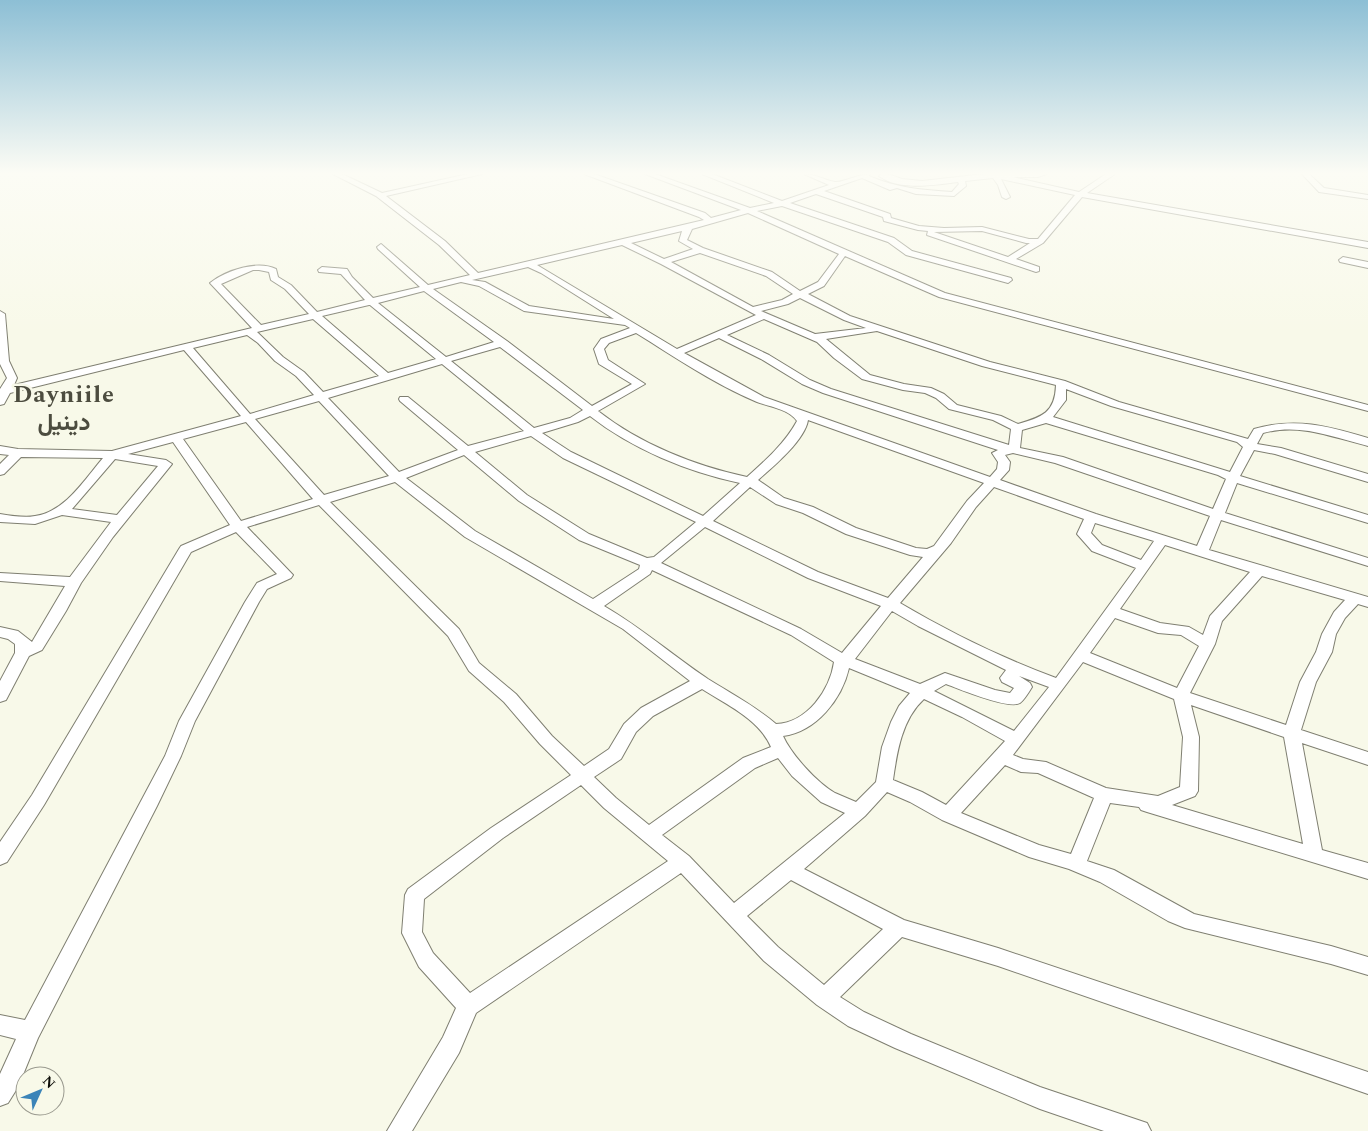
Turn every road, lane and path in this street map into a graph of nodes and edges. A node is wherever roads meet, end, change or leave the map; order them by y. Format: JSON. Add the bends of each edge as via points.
{"nodes":[{"id":1,"x":421,"y":227,"type":"edge"},
{"id":2,"x":690,"y":227,"type":"joint"},
{"id":3,"x":785,"y":227,"type":"edge"},
{"id":4,"x":852,"y":227,"type":"edge"},
{"id":5,"x":914,"y":227,"type":"edge"},
{"id":6,"x":1052,"y":227,"type":"edge"},
{"id":7,"x":1265,"y":227,"type":"edge"},
{"id":8,"x":918,"y":228,"type":"junction"},
{"id":9,"x":1040,"y":241,"type":"junction"},
{"id":10,"x":622,"y":242,"type":"junction"},
{"id":11,"x":1368,"y":245,"type":"edge"},
{"id":12,"x":381,"y":247,"type":"dead end"},
{"id":13,"x":700,"y":250,"type":"junction"},
{"id":14,"x":845,"y":251,"type":"junction"},
{"id":15,"x":1008,"y":260,"type":"junction"},
{"id":16,"x":1343,"y":260,"type":"dead end"},
{"id":17,"x":664,"y":262,"type":"junction"},
{"id":18,"x":531,"y":265,"type":"junction"},
{"id":19,"x":1368,"y":265,"type":"edge"},
{"id":20,"x":1036,"y":268,"type":"dead end"},
{"id":21,"x":322,"y":270,"type":"dead end"},
{"id":22,"x":476,"y":276,"type":"junction"},
{"id":23,"x":1008,"y":280,"type":"dead end"},
{"id":24,"x":462,"y":281,"type":"junction"},
{"id":25,"x":427,"y":289,"type":"junction"},
{"id":26,"x":802,"y":295,"type":"junction"},
{"id":27,"x":373,"y":303,"type":"junction"},
{"id":28,"x":752,"y":310,"type":"junction"},
{"id":29,"x":0,"y":314,"type":"edge"},
{"id":30,"x":316,"y":316,"type":"junction"},
{"id":31,"x":764,"y":316,"type":"junction"},
{"id":32,"x":633,"y":327,"type":"junction"},
{"id":33,"x":878,"y":328,"type":"junction"},
{"id":34,"x":255,"y":331,"type":"junction"},
{"id":35,"x":720,"y":335,"type":"junction"},
{"id":36,"x":814,"y":337,"type":"junction"},
{"id":37,"x":503,"y":343,"type":"junction"},
{"id":38,"x":187,"y":347,"type":"junction"},
{"id":39,"x":676,"y":353,"type":"junction"},
{"id":40,"x":445,"y":360,"type":"junction"},
{"id":41,"x":386,"y":377,"type":"junction"},
{"id":42,"x":1061,"y":383,"type":"junction"},
{"id":43,"x":3,"y":391,"type":"edge"},
{"id":44,"x":322,"y":397,"type":"junction"},
{"id":45,"x":404,"y":399,"type":"dead end"},
{"id":46,"x":0,"y":402,"type":"edge"},
{"id":47,"x":1368,"y":408,"type":"edge"},
{"id":48,"x":592,"y":411,"type":"junction"},
{"id":49,"x":797,"y":412,"type":"junction"},
{"id":50,"x":248,"y":418,"type":"junction"},
{"id":51,"x":1046,"y":419,"type":"junction"},
{"id":52,"x":1017,"y":428,"type":"junction"},
{"id":53,"x":531,"y":431,"type":"junction"},
{"id":54,"x":176,"y":438,"type":"junction"},
{"id":55,"x":1368,"y":442,"type":"edge"},
{"id":56,"x":1249,"y":446,"type":"junction"},
{"id":57,"x":1014,"y":449,"type":"junction"},
{"id":58,"x":0,"y":450,"type":"edge"},
{"id":59,"x":466,"y":451,"type":"junction"},
{"id":60,"x":18,"y":453,"type":"junction"},
{"id":61,"x":112,"y":455,"type":"junction"},
{"id":62,"x":0,"y":471,"type":"edge"},
{"id":63,"x":397,"y":477,"type":"junction"},
{"id":64,"x":1233,"y":478,"type":"junction"},
{"id":65,"x":1368,"y":478,"type":"edge"},
{"id":66,"x":750,"y":481,"type":"junction"},
{"id":67,"x":993,"y":482,"type":"junction"},
{"id":68,"x":322,"y":501,"type":"junction"},
{"id":69,"x":61,"y":511,"type":"junction"},
{"id":70,"x":1216,"y":514,"type":"junction"},
{"id":71,"x":1091,"y":517,"type":"junction"},
{"id":72,"x":0,"y":518,"type":"edge"},
{"id":73,"x":1368,"y":518,"type":"edge"},
{"id":74,"x":121,"y":520,"type":"junction"},
{"id":75,"x":704,"y":521,"type":"junction"},
{"id":76,"x":238,"y":526,"type":"junction"},
{"id":77,"x":1163,"y":539,"type":"junction"},
{"id":78,"x":938,"y":549,"type":"junction"},
{"id":79,"x":1202,"y":550,"type":"junction"},
{"id":80,"x":647,"y":562,"type":"junction"},
{"id":81,"x":1368,"y":562,"type":"edge"},
{"id":82,"x":1144,"y":566,"type":"junction"},
{"id":83,"x":1260,"y":570,"type":"junction"},
{"id":84,"x":0,"y":578,"type":"edge"},
{"id":85,"x":74,"y":582,"type":"junction"},
{"id":86,"x":1362,"y":600,"type":"edge"},
{"id":87,"x":891,"y":604,"type":"junction"},
{"id":88,"x":594,"y":606,"type":"junction"},
{"id":89,"x":1111,"y":611,"type":"junction"},
{"id":90,"x":0,"y":632,"type":"edge"},
{"id":91,"x":1207,"y":644,"type":"junction"},
{"id":92,"x":23,"y":653,"type":"junction"},
{"id":93,"x":1080,"y":655,"type":"junction"},
{"id":94,"x":842,"y":660,"type":"junction"},
{"id":95,"x":1016,"y":669,"type":"junction"},
{"id":96,"x":702,"y":682,"type":"junction"},
{"id":97,"x":1059,"y":685,"type":"junction"},
{"id":98,"x":921,"y":691,"type":"junction"},
{"id":99,"x":0,"y":696,"type":"edge"},
{"id":100,"x":1181,"y":696,"type":"junction"},
{"id":101,"x":772,"y":730,"type":"junction"},
{"id":102,"x":1292,"y":733,"type":"junction"},
{"id":103,"x":1016,"y":740,"type":"junction"},
{"id":104,"x":781,"y":750,"type":"junction"},
{"id":105,"x":1002,"y":758,"type":"junction"},
{"id":106,"x":1368,"y":759,"type":"edge"},
{"id":107,"x":583,"y":776,"type":"junction"},
{"id":108,"x":884,"y":784,"type":"junction"},
{"id":109,"x":1104,"y":795,"type":"junction"},
{"id":110,"x":1127,"y":799,"type":"junction"},
{"id":111,"x":859,"y":811,"type":"junction"},
{"id":112,"x":948,"y":815,"type":"junction"},
{"id":113,"x":649,"y":835,"type":"junction"},
{"id":114,"x":1314,"y":855,"type":"junction"},
{"id":115,"x":0,"y":857,"type":"edge"},
{"id":116,"x":682,"y":862,"type":"junction"},
{"id":117,"x":1077,"y":863,"type":"junction"},
{"id":118,"x":789,"y":870,"type":"junction"},
{"id":119,"x":1368,"y":871,"type":"edge"},
{"id":120,"x":733,"y":916,"type":"junction"},
{"id":121,"x":899,"y":927,"type":"junction"},
{"id":122,"x":1368,"y":966,"type":"edge"},
{"id":123,"x":824,"y":998,"type":"junction"},
{"id":124,"x":468,"y":1006,"type":"junction"},
{"id":125,"x":0,"y":1024,"type":"edge"},
{"id":126,"x":30,"y":1032,"type":"junction"},
{"id":127,"x":1368,"y":1082,"type":"edge"},
{"id":128,"x":0,"y":1095,"type":"edge"},
{"id":129,"x":399,"y":1131,"type":"edge"},
{"id":130,"x":1139,"y":1131,"type":"edge"}],
"edges":[{"from":1,"to":22,"type":"street"},
{"from":2,"to":10,"type":"street"},
{"from":2,"to":13,"type":"street","via":[[683,241]]},
{"from":3,"to":14,"type":"street"},
{"from":4,"to":23,"type":"street","via":[[891,240],[910,253],[933,261]]},
{"from":5,"to":8,"type":"street"},
{"from":6,"to":9,"type":"street"},
{"from":7,"to":11,"type":"street"},
{"from":8,"to":9,"type":"street","via":[[982,229]]},
{"from":8,"to":15,"type":"street"},
{"from":9,"to":15,"type":"street"},
{"from":10,"to":17,"type":"street"},
{"from":10,"to":18,"type":"street"},
{"from":12,"to":25,"type":"street"},
{"from":13,"to":17,"type":"street"},
{"from":13,"to":26,"type":"street","via":[[769,274]]},
{"from":14,"to":26,"type":"street","via":[[821,284]]},
{"from":14,"to":47,"type":"street","via":[[942,295]]},
{"from":15,"to":20,"type":"street"},
{"from":16,"to":19,"type":"street"},
{"from":17,"to":28,"type":"street"},
{"from":18,"to":22,"type":"street"},
{"from":18,"to":32,"type":"street"},
{"from":21,"to":27,"type":"street","via":[[344,271]]},
{"from":22,"to":24,"type":"street"},
{"from":24,"to":25,"type":"street"},
{"from":24,"to":32,"type":"street","via":[[482,284],[527,309]]},
{"from":25,"to":27,"type":"street"},
{"from":25,"to":37,"type":"street"},
{"from":26,"to":28,"type":"street"},
{"from":26,"to":33,"type":"street","via":[[838,314]]},
{"from":27,"to":30,"type":"street"},
{"from":27,"to":40,"type":"street"},
{"from":28,"to":31,"type":"street"},
{"from":29,"to":43,"type":"street","via":[[4,362],[12,378]]},
{"from":30,"to":34,"type":"street"},
{"from":30,"to":34,"type":"street","via":[[288,286],[274,278],[273,270],[269,268],[262,266],[241,271],[216,283]]},
{"from":30,"to":41,"type":"street"},
{"from":31,"to":35,"type":"street"},
{"from":31,"to":36,"type":"street"},
{"from":32,"to":39,"type":"street"},
{"from":32,"to":48,"type":"street","via":[[605,341],[599,349],[603,362],[640,384]]},
{"from":33,"to":36,"type":"street"},
{"from":33,"to":42,"type":"street","via":[[993,366]]},
{"from":34,"to":38,"type":"street"},
{"from":34,"to":44,"type":"street","via":[[279,359],[300,374]]},
{"from":35,"to":39,"type":"street"},
{"from":35,"to":57,"type":"street","via":[[817,387],[989,444]]},
{"from":36,"to":52,"type":"street","via":[[866,377],[927,390],[953,407],[997,418]]},
{"from":37,"to":40,"type":"street"},
{"from":37,"to":48,"type":"street"},
{"from":38,"to":43,"type":"street"},
{"from":38,"to":50,"type":"street"},
{"from":39,"to":49,"type":"street","via":[[727,383]]},
{"from":40,"to":41,"type":"street"},
{"from":40,"to":53,"type":"street"},
{"from":41,"to":44,"type":"street"},
{"from":42,"to":51,"type":"street","via":[[1061,400]]},
{"from":42,"to":56,"type":"street","via":[[1115,404],[1242,440]]},
{"from":43,"to":46,"type":"street"},
{"from":44,"to":50,"type":"street"},
{"from":44,"to":63,"type":"street"},
{"from":45,"to":59,"type":"street"},
{"from":48,"to":53,"type":"street","via":[[574,420]]},
{"from":48,"to":66,"type":"street","via":[[639,443],[725,476]]},
{"from":49,"to":66,"type":"street","via":[[803,421],[795,435]]},
{"from":49,"to":67,"type":"street"},
{"from":50,"to":54,"type":"street"},
{"from":50,"to":68,"type":"street"},
{"from":51,"to":52,"type":"street"},
{"from":51,"to":64,"type":"street"},
{"from":52,"to":57,"type":"street"},
{"from":53,"to":59,"type":"street"},
{"from":53,"to":75,"type":"street","via":[[577,460]]},
{"from":54,"to":61,"type":"street"},
{"from":54,"to":76,"type":"street"},
{"from":55,"to":56,"type":"street","via":[[1296,424],[1275,425],[1258,431]]},
{"from":56,"to":64,"type":"street"},
{"from":56,"to":65,"type":"street"},
{"from":57,"to":67,"type":"street","via":[[998,453],[1004,462],[1003,470]]},
{"from":57,"to":70,"type":"street","via":[[1067,462]]},
{"from":58,"to":60,"type":"street"},
{"from":59,"to":63,"type":"street"},
{"from":59,"to":80,"type":"street","via":[[523,498],[584,537]]},
{"from":60,"to":61,"type":"street"},
{"from":60,"to":62,"type":"street"},
{"from":61,"to":69,"type":"street"},
{"from":61,"to":74,"type":"street","via":[[166,464]]},
{"from":63,"to":68,"type":"street"},
{"from":63,"to":88,"type":"street","via":[[470,534]]},
{"from":64,"to":70,"type":"street"},
{"from":64,"to":73,"type":"street"},
{"from":66,"to":75,"type":"street"},
{"from":66,"to":78,"type":"street","via":[[780,501],[808,510],[851,531],[915,552],[928,553]]},
{"from":67,"to":71,"type":"street"},
{"from":67,"to":78,"type":"street","via":[[971,504]]},
{"from":68,"to":76,"type":"street"},
{"from":68,"to":107,"type":"street","via":[[454,633],[474,668],[510,698]]},
{"from":69,"to":72,"type":"street","via":[[37,522]]},
{"from":69,"to":74,"type":"street"},
{"from":70,"to":79,"type":"street"},
{"from":70,"to":81,"type":"street"},
{"from":71,"to":77,"type":"street"},
{"from":71,"to":82,"type":"street","via":[[1084,534],[1093,545]]},
{"from":74,"to":85,"type":"street"},
{"from":75,"to":80,"type":"street","via":[[658,560]]},
{"from":75,"to":87,"type":"street","via":[[813,575]]},
{"from":76,"to":115,"type":"street","via":[[186,549],[38,800]]},
{"from":76,"to":126,"type":"street","via":[[286,575],[262,586],[252,602],[187,721],[148,806]]},
{"from":77,"to":79,"type":"street"},
{"from":77,"to":82,"type":"street"},
{"from":78,"to":87,"type":"street"},
{"from":79,"to":83,"type":"street"},
{"from":80,"to":88,"type":"street","via":[[645,571]]},
{"from":80,"to":94,"type":"street","via":[[796,632]]},
{"from":82,"to":89,"type":"street"},
{"from":83,"to":86,"type":"street"},
{"from":83,"to":91,"type":"street","via":[[1215,619]]},
{"from":84,"to":85,"type":"street"},
{"from":85,"to":92,"type":"street","via":[[37,646]]},
{"from":86,"to":102,"type":"street","via":[[1339,615],[1308,682]]},
{"from":87,"to":94,"type":"street","via":[[851,655]]},
{"from":87,"to":95,"type":"street"},
{"from":88,"to":96,"type":"street","via":[[628,626]]},
{"from":89,"to":91,"type":"street","via":[[1158,628],[1184,630]]},
{"from":89,"to":93,"type":"street"},
{"from":90,"to":92,"type":"street","via":[[23,642]]},
{"from":91,"to":100,"type":"street"},
{"from":92,"to":99,"type":"street"},
{"from":93,"to":97,"type":"street"},
{"from":93,"to":100,"type":"street"},
{"from":94,"to":98,"type":"street"},
{"from":94,"to":101,"type":"street","via":[[842,671],[830,695],[812,714],[797,726]]},
{"from":95,"to":97,"type":"street"},
{"from":95,"to":98,"type":"street","via":[[1008,678],[1024,687],[1014,699],[945,678]]},
{"from":96,"to":101,"type":"street","via":[[743,706]]},
{"from":96,"to":107,"type":"street","via":[[646,712],[630,728],[615,754]]},
{"from":97,"to":103,"type":"street"},
{"from":98,"to":103,"type":"street"},
{"from":98,"to":108,"type":"street","via":[[900,718],[888,752]]},
{"from":100,"to":102,"type":"street"},
{"from":100,"to":110,"type":"street","via":[[1191,737],[1188,791],[1159,802]]},
{"from":101,"to":104,"type":"street"},
{"from":102,"to":106,"type":"street"},
{"from":102,"to":114,"type":"street"},
{"from":103,"to":105,"type":"street"},
{"from":104,"to":111,"type":"street","via":[[798,771],[827,797]]},
{"from":104,"to":113,"type":"street","via":[[749,763]]},
{"from":105,"to":109,"type":"street","via":[[1021,766],[1040,767]]},
{"from":105,"to":112,"type":"street"},
{"from":107,"to":113,"type":"street"},
{"from":107,"to":124,"type":"street","via":[[415,895],[412,933],[426,960]]},
{"from":108,"to":111,"type":"street"},
{"from":108,"to":112,"type":"street"},
{"from":109,"to":110,"type":"street"},
{"from":109,"to":117,"type":"street"},
{"from":110,"to":114,"type":"street"},
{"from":111,"to":118,"type":"street"},
{"from":112,"to":117,"type":"street","via":[[1036,852]]},
{"from":113,"to":116,"type":"street"},
{"from":114,"to":119,"type":"street"},
{"from":116,"to":120,"type":"street"},
{"from":116,"to":124,"type":"street"},
{"from":117,"to":122,"type":"street","via":[[1192,922]]},
{"from":118,"to":120,"type":"street"},
{"from":118,"to":121,"type":"street"},
{"from":120,"to":123,"type":"street","via":[[771,954]]},
{"from":121,"to":123,"type":"street"},
{"from":121,"to":127,"type":"street","via":[[998,957]]},
{"from":123,"to":130,"type":"street","via":[[856,1019],[903,1041],[1040,1098]]},
{"from":124,"to":129,"type":"street","via":[[451,1045]]},
{"from":125,"to":126,"type":"street"},
{"from":126,"to":128,"type":"street"}]}
